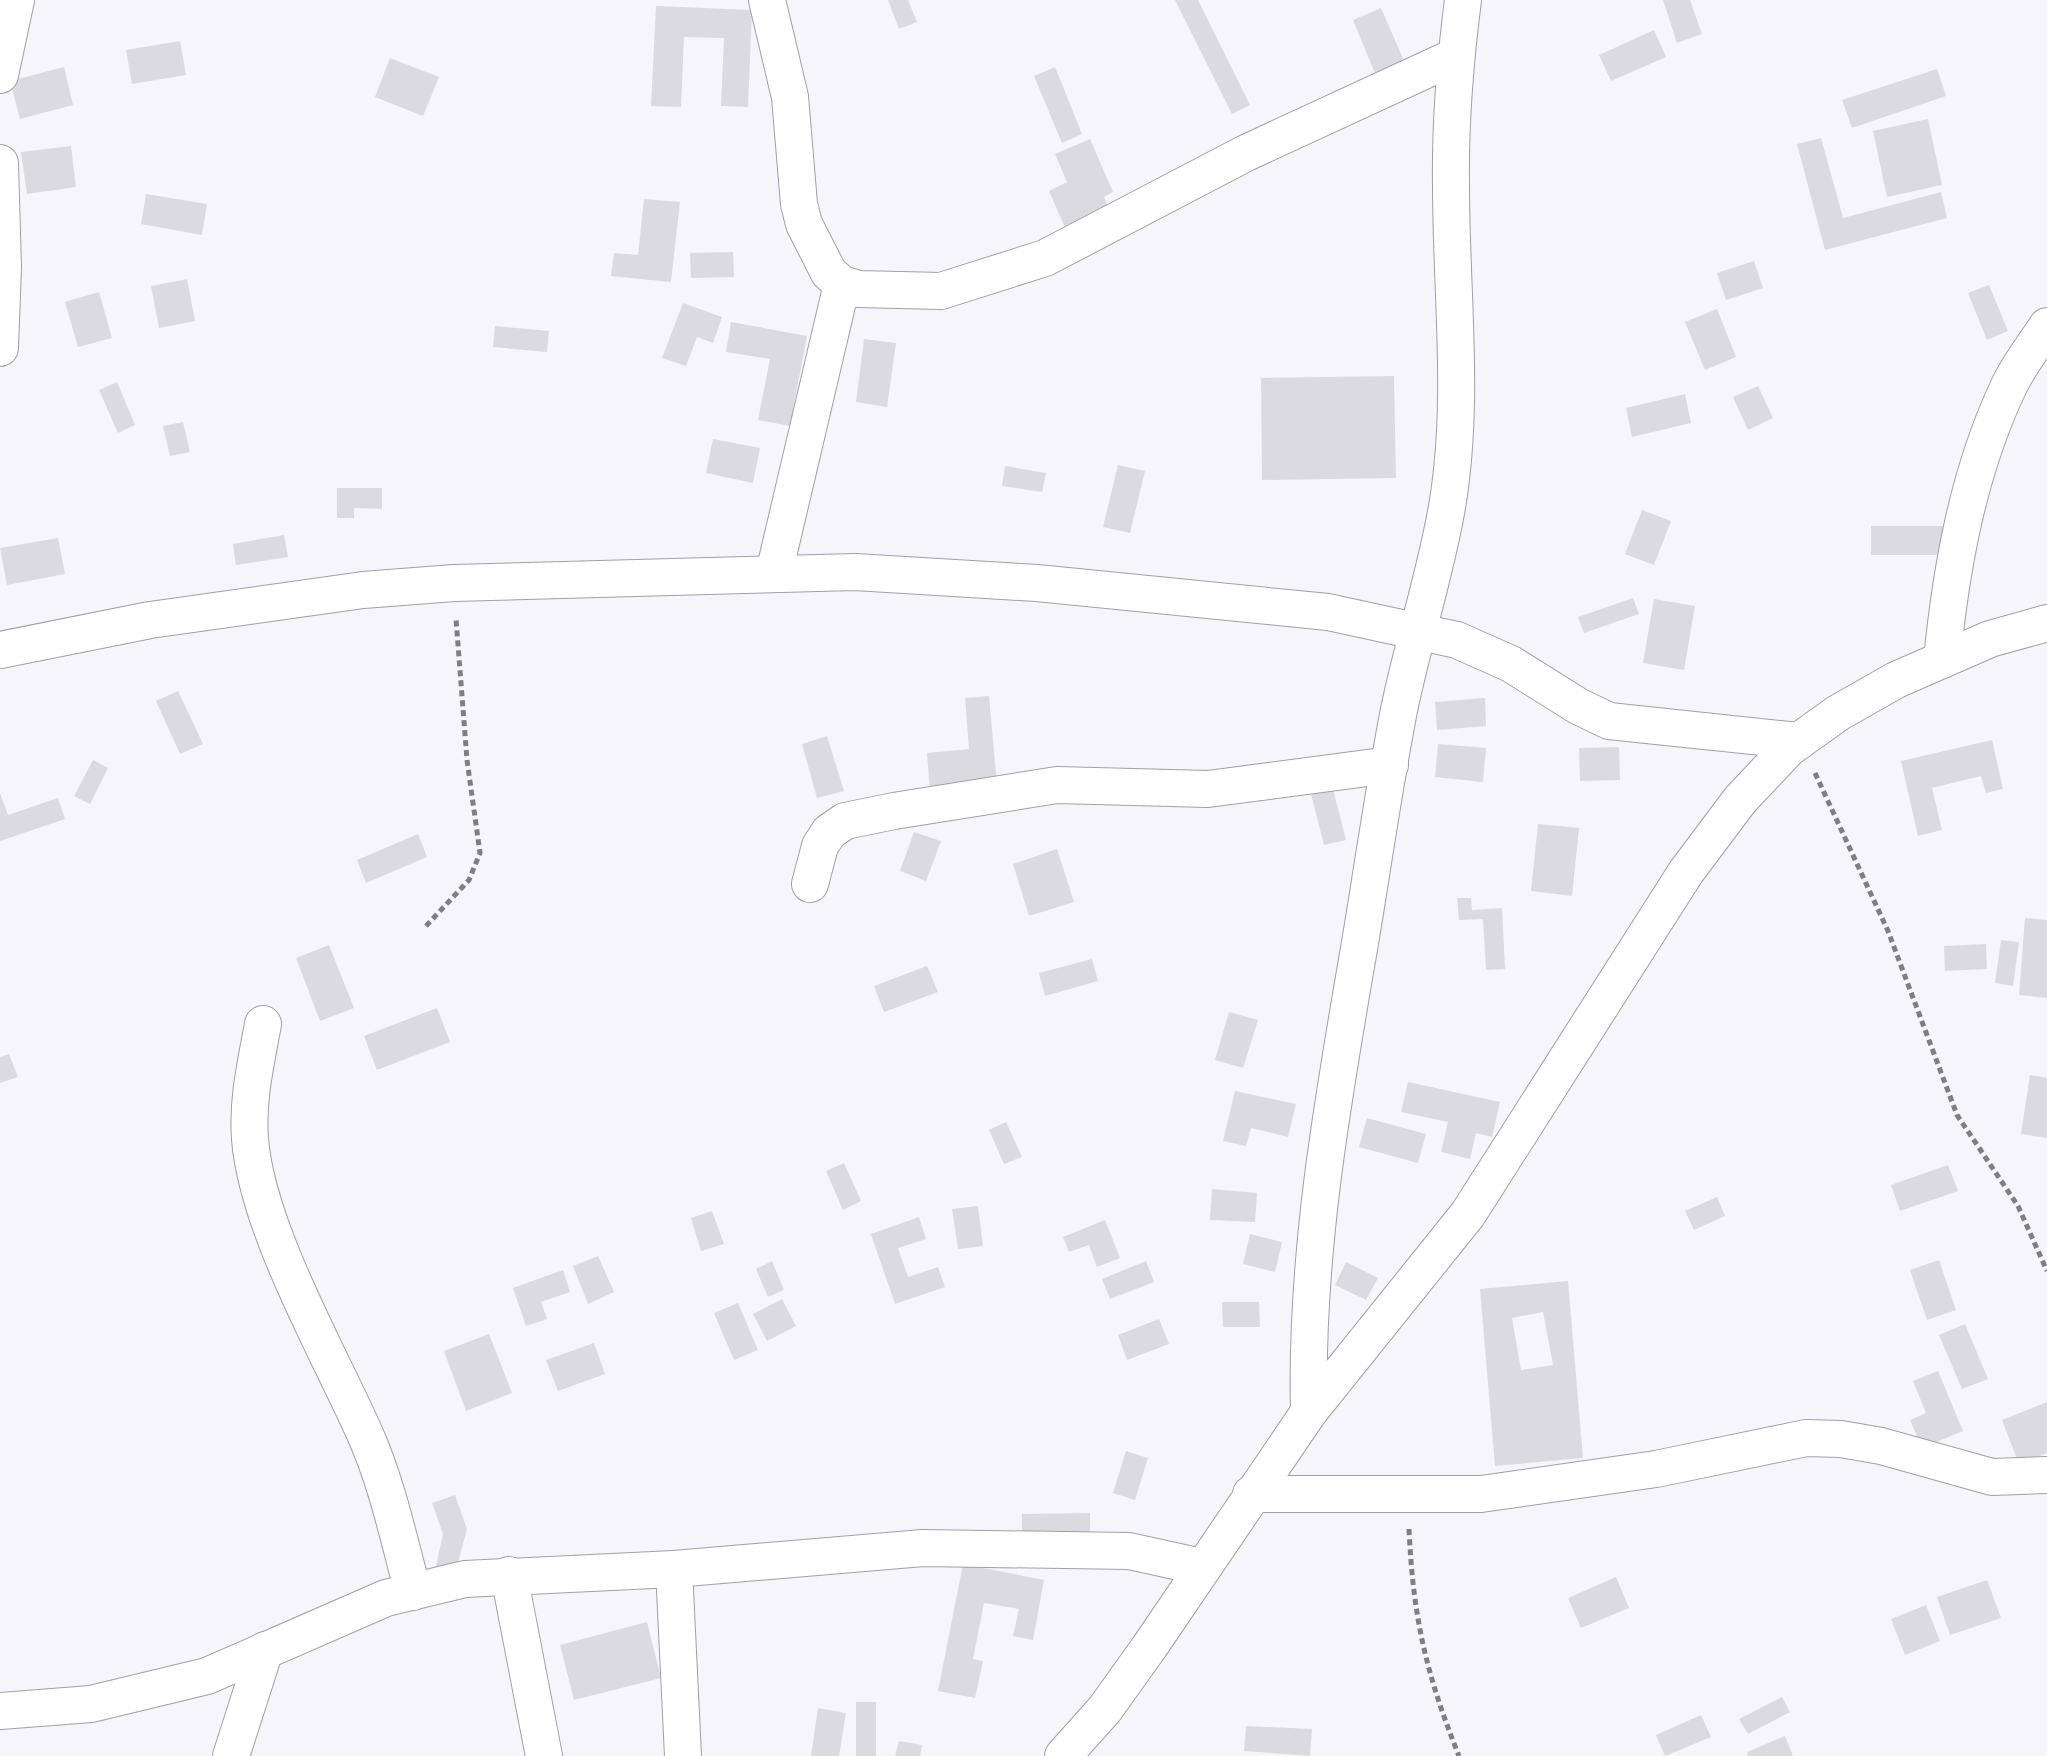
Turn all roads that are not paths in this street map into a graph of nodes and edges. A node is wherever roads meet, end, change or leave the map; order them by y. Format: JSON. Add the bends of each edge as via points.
{"nodes":[{"id":1,"x":16,"y":0,"type":"edge"},
{"id":2,"x":767,"y":0,"type":"edge"},
{"id":3,"x":1463,"y":0,"type":"edge"},
{"id":4,"x":1456,"y":56,"type":"junction"},
{"id":5,"x":0,"y":75,"type":"edge"},
{"id":6,"x":0,"y":163,"type":"edge"},
{"id":7,"x":842,"y":284,"type":"junction"},
{"id":8,"x":2047,"y":326,"type":"edge"},
{"id":9,"x":0,"y":348,"type":"edge"},
{"id":10,"x":774,"y":573,"type":"junction"},
{"id":11,"x":2047,"y":623,"type":"edge"},
{"id":12,"x":1416,"y":632,"type":"junction"},
{"id":13,"x":0,"y":650,"type":"edge"},
{"id":14,"x":1942,"y":660,"type":"junction"},
{"id":15,"x":1799,"y":741,"type":"junction"},
{"id":16,"x":1390,"y":765,"type":"junction"},
{"id":17,"x":810,"y":884,"type":"dead end"},
{"id":18,"x":263,"y":1024,"type":"dead end"},
{"id":19,"x":1309,"y":1412,"type":"junction"},
{"id":20,"x":2047,"y":1475,"type":"edge"},
{"id":21,"x":1251,"y":1494,"type":"junction"},
{"id":22,"x":1202,"y":1567,"type":"junction"},
{"id":23,"x":674,"y":1569,"type":"junction"},
{"id":24,"x":509,"y":1575,"type":"junction"},
{"id":25,"x":413,"y":1592,"type":"junction"},
{"id":26,"x":265,"y":1650,"type":"junction"},
{"id":27,"x":0,"y":1711,"type":"edge"},
{"id":28,"x":231,"y":1756,"type":"edge"},
{"id":29,"x":544,"y":1756,"type":"edge"},
{"id":30,"x":683,"y":1756,"type":"edge"},
{"id":31,"x":1063,"y":1756,"type":"edge"}],
"edges":[{"from":1,"to":5,"type":"street"},
{"from":2,"to":7,"type":"street","via":[[790,97],[801,214],[824,264]]},
{"from":3,"to":4,"type":"street"},
{"from":4,"to":7,"type":"street","via":[[1246,153],[1045,258],[941,291]]},
{"from":4,"to":12,"type":"street","via":[[1451,188],[1457,429],[1447,509]]},
{"from":6,"to":9,"type":"street"},
{"from":7,"to":10,"type":"street"},
{"from":8,"to":14,"type":"street","via":[[2009,385],[1984,444],[1947,609]]},
{"from":10,"to":12,"type":"street","via":[[855,572],[1037,583],[1328,612]]},
{"from":10,"to":13,"type":"street","via":[[363,590],[150,620]]},
{"from":11,"to":14,"type":"street"},
{"from":12,"to":15,"type":"street","via":[[1457,640],[1511,664],[1609,721]]},
{"from":12,"to":16,"type":"street"},
{"from":14,"to":15,"type":"street","via":[[1896,680]]},
{"from":15,"to":19,"type":"street","via":[[1709,840],[1468,1214]]},
{"from":16,"to":17,"type":"street","via":[[1208,789],[1046,786],[845,821],[820,846]]},
{"from":16,"to":19,"type":"street","via":[[1318,1213],[1307,1345]]},
{"from":18,"to":25,"type":"street","via":[[249,1095],[250,1141],[260,1189],[288,1267],[366,1437]]},
{"from":19,"to":21,"type":"street"},
{"from":20,"to":21,"type":"street","via":[[1992,1477],[1881,1446],[1806,1438],[1656,1469],[1481,1494]]},
{"from":21,"to":22,"type":"street"},
{"from":22,"to":23,"type":"street","via":[[1129,1551],[988,1547]]},
{"from":22,"to":31,"type":"street","via":[[1105,1709]]},
{"from":23,"to":24,"type":"street"},
{"from":23,"to":30,"type":"street"},
{"from":24,"to":25,"type":"street"},
{"from":24,"to":29,"type":"street"},
{"from":25,"to":26,"type":"street","via":[[386,1598]]},
{"from":26,"to":27,"type":"street","via":[[207,1676],[91,1704]]},
{"from":26,"to":28,"type":"street"}]}
